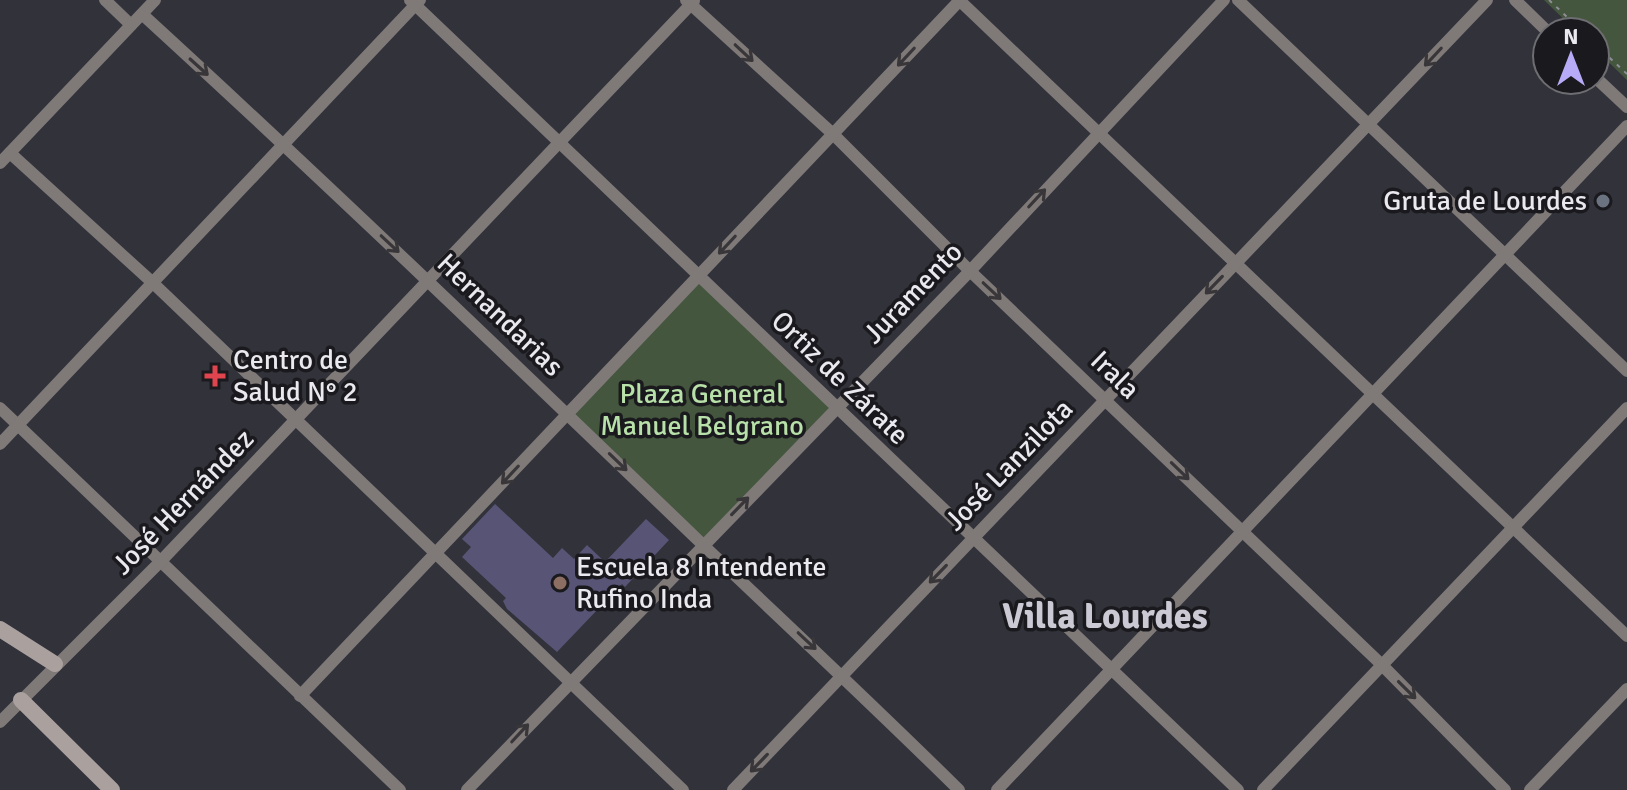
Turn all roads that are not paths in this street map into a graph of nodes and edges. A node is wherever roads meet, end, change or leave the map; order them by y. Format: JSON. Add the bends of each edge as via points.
{"nodes":[{"id":1,"x":105,"y":0,"type":"edge"},
{"id":2,"x":155,"y":0,"type":"edge"},
{"id":3,"x":959,"y":0,"type":"edge"},
{"id":4,"x":1224,"y":0,"type":"edge"},
{"id":5,"x":1238,"y":0,"type":"edge"},
{"id":6,"x":1487,"y":0,"type":"edge"},
{"id":7,"x":1515,"y":0,"type":"edge"},
{"id":8,"x":691,"y":1,"type":"edge"},
{"id":9,"x":415,"y":2,"type":"edge"},
{"id":10,"x":142,"y":14,"type":"junction"},
{"id":11,"x":1532,"y":16,"type":"edge"},
{"id":12,"x":131,"y":25,"type":"junction"},
{"id":13,"x":1611,"y":92,"type":"edge"},
{"id":14,"x":1627,"y":107,"type":"edge"},
{"id":15,"x":1369,"y":125,"type":"junction"},
{"id":16,"x":1627,"y":126,"type":"edge"},
{"id":17,"x":1099,"y":133,"type":"junction"},
{"id":18,"x":833,"y":134,"type":"junction"},
{"id":19,"x":559,"y":142,"type":"junction"},
{"id":20,"x":284,"y":144,"type":"junction"},
{"id":21,"x":10,"y":153,"type":"junction"},
{"id":22,"x":0,"y":163,"type":"edge"},
{"id":23,"x":1506,"y":256,"type":"junction"},
{"id":24,"x":1235,"y":263,"type":"junction"},
{"id":25,"x":970,"y":271,"type":"junction"},
{"id":26,"x":699,"y":275,"type":"junction"},
{"id":27,"x":428,"y":280,"type":"junction"},
{"id":28,"x":153,"y":283,"type":"junction"},
{"id":29,"x":1627,"y":371,"type":"edge"},
{"id":30,"x":1373,"y":395,"type":"junction"},
{"id":31,"x":1106,"y":399,"type":"junction"},
{"id":32,"x":835,"y":406,"type":"junction"},
{"id":33,"x":0,"y":408,"type":"edge"},
{"id":34,"x":1627,"y":408,"type":"edge"},
{"id":35,"x":568,"y":413,"type":"junction"},
{"id":36,"x":296,"y":420,"type":"junction"},
{"id":37,"x":18,"y":425,"type":"junction"},
{"id":38,"x":0,"y":444,"type":"edge"},
{"id":39,"x":1513,"y":528,"type":"junction"},
{"id":40,"x":1243,"y":532,"type":"junction"},
{"id":41,"x":973,"y":538,"type":"junction"},
{"id":42,"x":703,"y":545,"type":"junction"},
{"id":43,"x":435,"y":553,"type":"junction"},
{"id":44,"x":160,"y":562,"type":"junction"},
{"id":45,"x":0,"y":629,"type":"edge"},
{"id":46,"x":1627,"y":636,"type":"edge"},
{"id":47,"x":55,"y":664,"type":"junction"},
{"id":48,"x":1382,"y":665,"type":"junction"},
{"id":49,"x":1110,"y":671,"type":"junction"},
{"id":50,"x":843,"y":674,"type":"junction"},
{"id":51,"x":569,"y":681,"type":"junction"},
{"id":52,"x":1627,"y":689,"type":"edge"},
{"id":53,"x":300,"y":696,"type":"junction"},
{"id":54,"x":21,"y":700,"type":"junction"},
{"id":55,"x":0,"y":722,"type":"edge"},
{"id":56,"x":112,"y":790,"type":"edge"},
{"id":57,"x":400,"y":790,"type":"edge"},
{"id":58,"x":467,"y":790,"type":"edge"},
{"id":59,"x":683,"y":790,"type":"edge"},
{"id":60,"x":733,"y":790,"type":"edge"},
{"id":61,"x":959,"y":790,"type":"edge"},
{"id":62,"x":997,"y":790,"type":"edge"},
{"id":63,"x":1238,"y":790,"type":"edge"},
{"id":64,"x":1263,"y":790,"type":"edge"},
{"id":65,"x":1505,"y":790,"type":"edge"},
{"id":66,"x":1530,"y":790,"type":"edge"}],
"edges":[{"from":1,"to":12,"type":"street"},
{"from":2,"to":10,"type":"street"},
{"from":3,"to":17,"type":"street"},
{"from":3,"to":18,"type":"street","one_way":true},
{"from":4,"to":17,"type":"street","name":"Juramento"},
{"from":5,"to":15,"type":"street"},
{"from":6,"to":15,"type":"street","name":"José Lanzilota","one_way":true},
{"from":7,"to":11,"type":"street"},
{"from":8,"to":18,"type":"street","name":"Irala","one_way":true},
{"from":8,"to":19,"type":"street","name":"José Hernández"},
{"from":9,"to":19,"type":"street","name":"Ortiz de Zárate"},
{"from":9,"to":20,"type":"street"},
{"from":10,"to":12,"type":"street"},
{"from":10,"to":20,"type":"street","name":"Hernandarias","one_way":true},
{"from":12,"to":21,"type":"street"},
{"from":13,"to":14,"type":"street"},
{"from":15,"to":23,"type":"street"},
{"from":15,"to":24,"type":"street","name":"José Lanzilota"},
{"from":16,"to":23,"type":"street"},
{"from":17,"to":24,"type":"street"},
{"from":25,"to":17,"type":"street","name":"Juramento","one_way":true},
{"from":18,"to":25,"type":"street","name":"Irala"},
{"from":18,"to":26,"type":"street","one_way":true},
{"from":19,"to":26,"type":"street","name":"Ortiz de Zárate"},
{"from":19,"to":27,"type":"street","name":"José Hernández"},
{"from":20,"to":27,"type":"street","name":"Hernandarias","one_way":true},
{"from":20,"to":28,"type":"street"},
{"from":21,"to":22,"type":"street"},
{"from":21,"to":28,"type":"street"},
{"from":23,"to":29,"type":"street"},
{"from":23,"to":30,"type":"street"},
{"from":24,"to":30,"type":"street"},
{"from":24,"to":31,"type":"street","name":"José Lanzilota","one_way":true},
{"from":25,"to":31,"type":"street","name":"Irala","one_way":true},
{"from":25,"to":32,"type":"street","name":"Juramento"},
{"from":26,"to":32,"type":"street","name":"Ortiz de Zárate"},
{"from":26,"to":35,"type":"street"},
{"from":27,"to":35,"type":"street","name":"Hernandarias"},
{"from":27,"to":36,"type":"street","name":"José Hernández"},
{"from":28,"to":36,"type":"street"},
{"from":28,"to":37,"type":"street"},
{"from":30,"to":39,"type":"street"},
{"from":30,"to":40,"type":"street"},
{"from":31,"to":40,"type":"street","name":"Irala","one_way":true},
{"from":31,"to":41,"type":"street","name":"José Lanzilota"},
{"from":32,"to":41,"type":"street","name":"Ortiz de Zárate"},
{"from":42,"to":32,"type":"street","name":"Juramento","one_way":true},
{"from":33,"to":37,"type":"street"},
{"from":34,"to":39,"type":"street"},
{"from":35,"to":42,"type":"street","name":"Hernandarias","one_way":true},
{"from":35,"to":43,"type":"street","one_way":true},
{"from":36,"to":43,"type":"street"},
{"from":36,"to":44,"type":"street","name":"José Hernández"},
{"from":37,"to":38,"type":"street"},
{"from":37,"to":44,"type":"street"},
{"from":39,"to":46,"type":"street"},
{"from":39,"to":48,"type":"street"},
{"from":40,"to":48,"type":"street","name":"Irala"},
{"from":40,"to":49,"type":"street"},
{"from":41,"to":49,"type":"street","name":"Ortiz de Zárate"},
{"from":41,"to":50,"type":"street","name":"José Lanzilota","one_way":true},
{"from":42,"to":50,"type":"street","name":"Hernandarias","one_way":true},
{"from":42,"to":51,"type":"street","name":"Juramento"},
{"from":43,"to":51,"type":"street"},
{"from":43,"to":53,"type":"street"},
{"from":44,"to":47,"type":"street","name":"José Hernández"},
{"from":44,"to":53,"type":"street"},
{"from":45,"to":47,"type":"street"},
{"from":47,"to":54,"type":"street","name":"José Hernández"},
{"from":48,"to":64,"type":"street"},
{"from":48,"to":65,"type":"street","name":"Irala","one_way":true},
{"from":49,"to":62,"type":"street"},
{"from":49,"to":63,"type":"street","name":"Ortiz de Zárate"},
{"from":50,"to":60,"type":"street","name":"José Lanzilota","one_way":true},
{"from":50,"to":61,"type":"street","name":"Hernandarias"},
{"from":58,"to":51,"type":"street","name":"Juramento","one_way":true},
{"from":51,"to":59,"type":"street"},
{"from":52,"to":66,"type":"street"},
{"from":53,"to":57,"type":"street"},
{"from":54,"to":55,"type":"street","name":"José Hernández"},
{"from":54,"to":56,"type":"street"}]}
